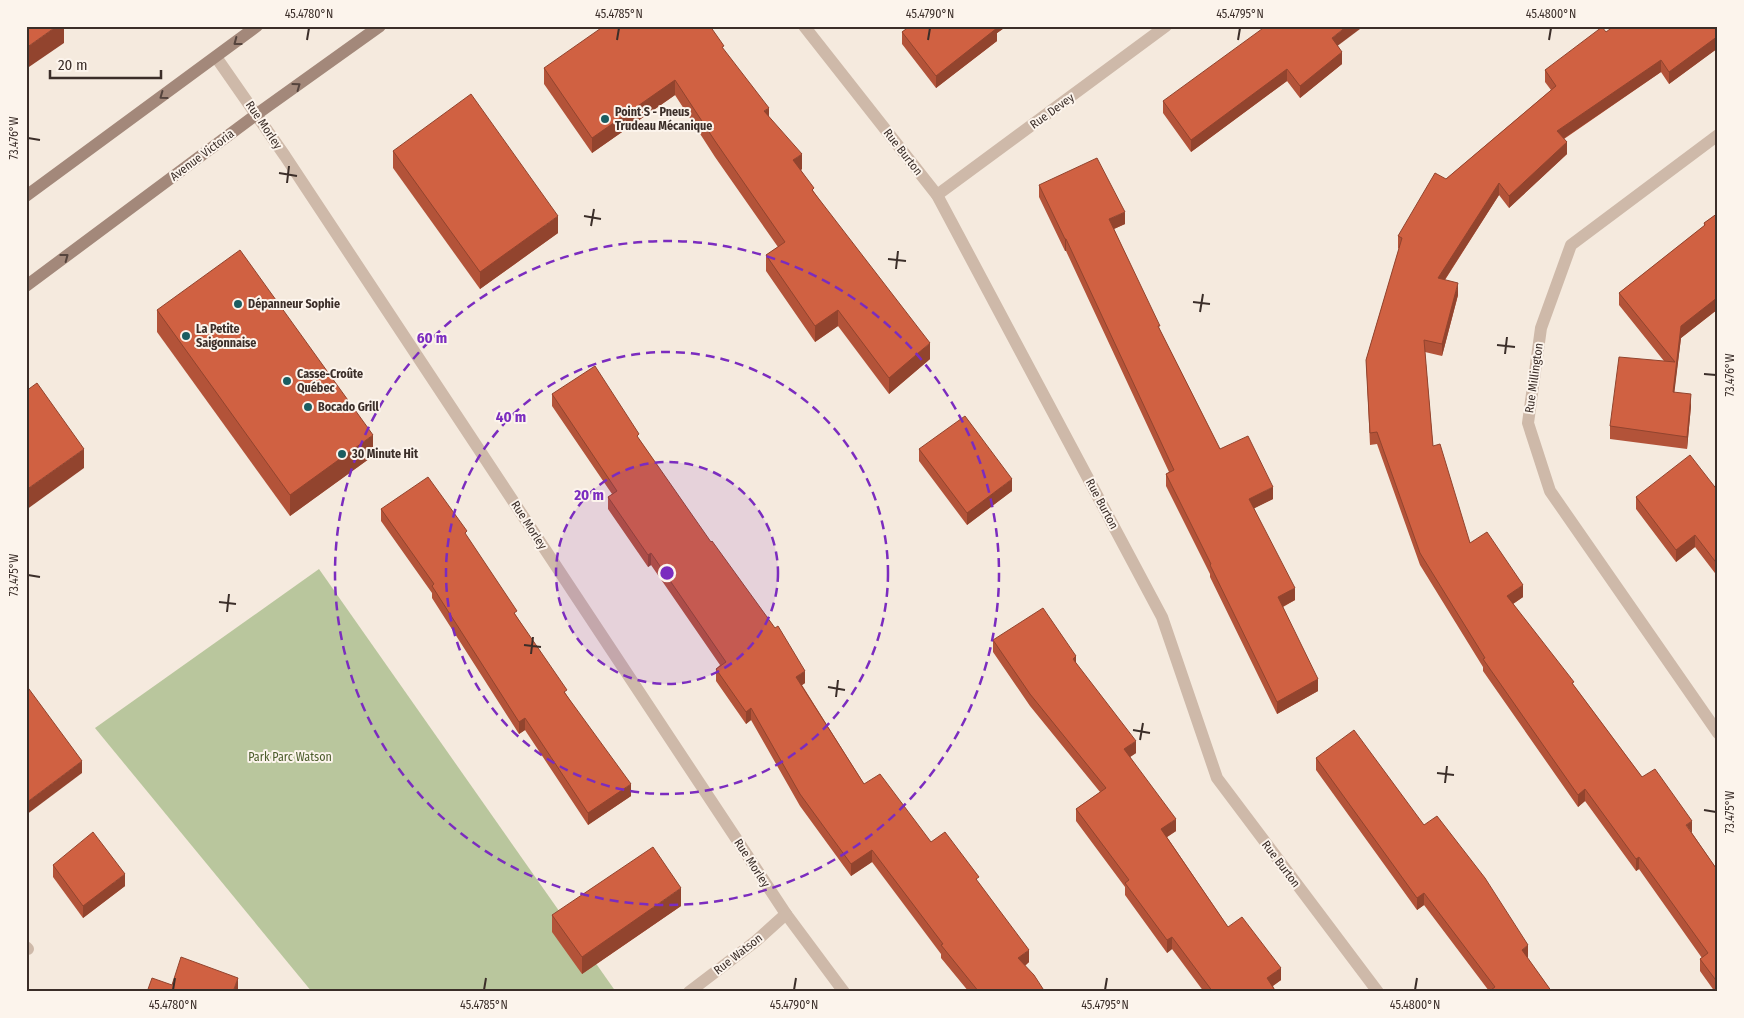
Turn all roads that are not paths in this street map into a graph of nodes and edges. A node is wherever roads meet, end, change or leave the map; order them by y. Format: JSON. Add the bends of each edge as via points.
{"nodes":[{"id":1,"x":257,"y":26,"type":"edge"},
{"id":2,"x":380,"y":26,"type":"edge"},
{"id":3,"x":804,"y":26,"type":"edge"},
{"id":4,"x":1166,"y":26,"type":"edge"},
{"id":5,"x":216,"y":57,"type":"junction"},
{"id":6,"x":257,"y":114,"type":"junction"},
{"id":7,"x":1718,"y":135,"type":"edge"},
{"id":8,"x":26,"y":196,"type":"edge"},
{"id":9,"x":937,"y":196,"type":"junction"},
{"id":10,"x":26,"y":286,"type":"edge"},
{"id":11,"x":1718,"y":734,"type":"edge"},
{"id":12,"x":786,"y":914,"type":"junction"},
{"id":13,"x":689,"y":992,"type":"edge"},
{"id":14,"x":844,"y":992,"type":"edge"},
{"id":15,"x":1378,"y":992,"type":"edge"}],
"edges":[{"from":1,"to":5,"type":"main road","one_way":true},
{"from":6,"to":2,"type":"main road","name":"Avenue Victoria","one_way":true},
{"from":3,"to":9,"type":"street","name":"Rue Burton"},
{"from":4,"to":9,"type":"street","name":"Rue Devey"},
{"from":5,"to":6,"type":"street","name":"Rue Morley"},
{"from":5,"to":8,"type":"main road","one_way":true},
{"from":10,"to":6,"type":"main road","name":"Avenue Victoria","one_way":true},
{"from":6,"to":12,"type":"street","name":"Rue Morley"},
{"from":7,"to":11,"type":"street","name":"Rue Millington","via":[[1571,245],[1541,328],[1528,423],[1550,491]]},
{"from":9,"to":15,"type":"street","name":"Rue Burton","via":[[1162,617],[1217,778]]},
{"from":12,"to":13,"type":"street","name":"Rue Watson"},
{"from":12,"to":14,"type":"street","name":"Rue Morley"}]}
